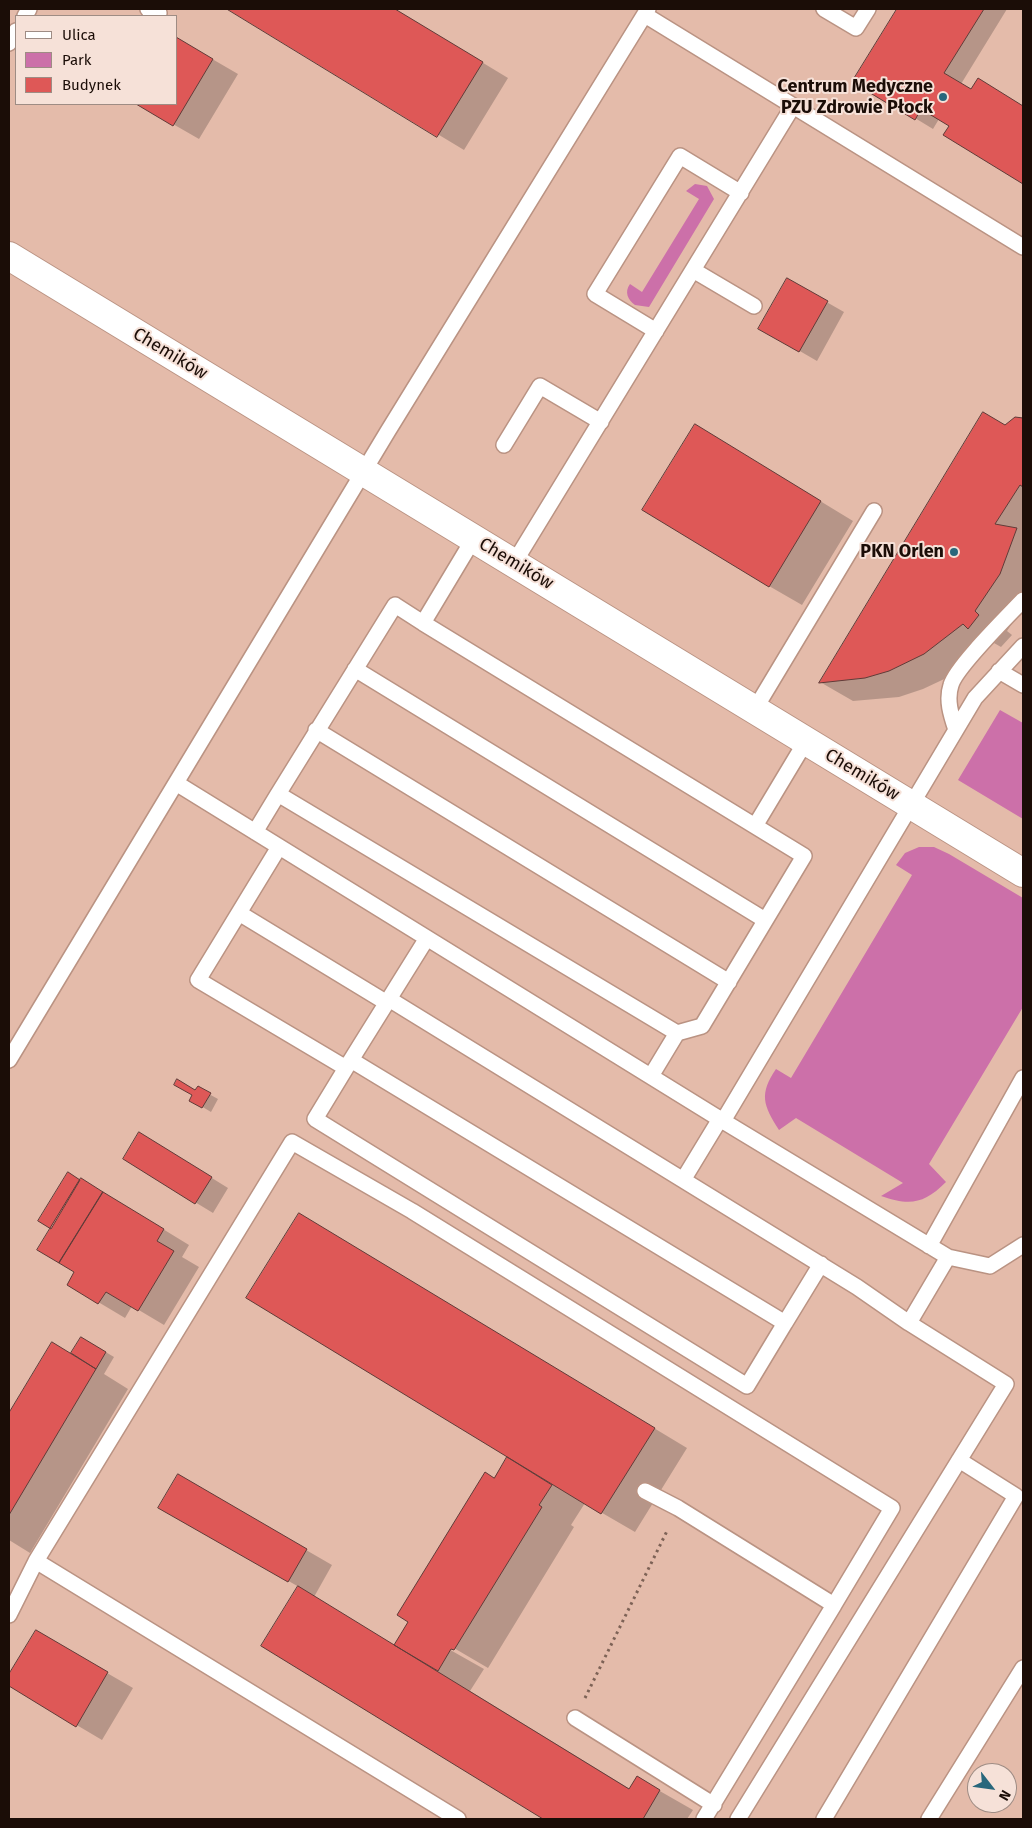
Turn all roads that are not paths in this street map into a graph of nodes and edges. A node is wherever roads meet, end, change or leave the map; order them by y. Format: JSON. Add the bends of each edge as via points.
{"nodes":[{"id":1,"x":824,"y":9,"type":"edge"},
{"id":2,"x":868,"y":9,"type":"edge"},
{"id":3,"x":647,"y":12,"type":"edge"},
{"id":4,"x":793,"y":106,"type":"junction"},
{"id":5,"x":741,"y":192,"type":"junction"},
{"id":6,"x":1023,"y":247,"type":"edge"},
{"id":7,"x":9,"y":256,"type":"edge"},
{"id":8,"x":693,"y":270,"type":"junction"},
{"id":9,"x":754,"y":306,"type":"dead end"},
{"id":10,"x":656,"y":331,"type":"junction"},
{"id":11,"x":601,"y":422,"type":"junction"},
{"id":12,"x":504,"y":445,"type":"dead end"},
{"id":13,"x":364,"y":471,"type":"junction"},
{"id":14,"x":874,"y":511,"type":"dead end"},
{"id":15,"x":474,"y":538,"type":"junction"},
{"id":16,"x":514,"y":563,"type":"junction"},
{"id":17,"x":1023,"y":600,"type":"edge"},
{"id":18,"x":423,"y":623,"type":"junction"},
{"id":19,"x":1023,"y":646,"type":"edge"},
{"id":20,"x":354,"y":669,"type":"junction"},
{"id":21,"x":999,"y":671,"type":"junction"},
{"id":22,"x":1023,"y":685,"type":"edge"},
{"id":23,"x":755,"y":709,"type":"junction"},
{"id":24,"x":316,"y":730,"type":"junction"},
{"id":25,"x":956,"y":730,"type":"junction"},
{"id":26,"x":806,"y":741,"type":"junction"},
{"id":27,"x":176,"y":784,"type":"junction"},
{"id":28,"x":278,"y":794,"type":"junction"},
{"id":29,"x":912,"y":805,"type":"junction"},
{"id":30,"x":755,"y":826,"type":"junction"},
{"id":31,"x":255,"y":832,"type":"junction"},
{"id":32,"x":279,"y":847,"type":"junction"},
{"id":33,"x":1023,"y":873,"type":"edge"},
{"id":34,"x":239,"y":913,"type":"junction"},
{"id":35,"x":766,"y":920,"type":"junction"},
{"id":36,"x":426,"y":938,"type":"junction"},
{"id":37,"x":728,"y":982,"type":"junction"},
{"id":38,"x":388,"y":1001,"type":"junction"},
{"id":39,"x":677,"y":1033,"type":"junction"},
{"id":40,"x":9,"y":1060,"type":"edge"},
{"id":41,"x":349,"y":1064,"type":"junction"},
{"id":42,"x":651,"y":1076,"type":"junction"},
{"id":43,"x":1023,"y":1078,"type":"edge"},
{"id":44,"x":722,"y":1120,"type":"junction"},
{"id":45,"x":683,"y":1180,"type":"junction"},
{"id":46,"x":1023,"y":1245,"type":"edge"},
{"id":47,"x":929,"y":1246,"type":"junction"},
{"id":48,"x":948,"y":1257,"type":"junction"},
{"id":49,"x":821,"y":1264,"type":"junction"},
{"id":50,"x":785,"y":1323,"type":"junction"},
{"id":51,"x":909,"y":1323,"type":"junction"},
{"id":52,"x":960,"y":1460,"type":"junction"},
{"id":53,"x":645,"y":1491,"type":"dead end"},
{"id":54,"x":36,"y":1561,"type":"junction"},
{"id":55,"x":834,"y":1605,"type":"junction"},
{"id":56,"x":9,"y":1615,"type":"edge"},
{"id":57,"x":1023,"y":1668,"type":"edge"},
{"id":58,"x":575,"y":1718,"type":"road end"},
{"id":59,"x":714,"y":1805,"type":"junction"},
{"id":60,"x":458,"y":1819,"type":"edge"},
{"id":61,"x":704,"y":1819,"type":"edge"},
{"id":62,"x":738,"y":1819,"type":"edge"},
{"id":63,"x":824,"y":1819,"type":"edge"},
{"id":64,"x":929,"y":1819,"type":"edge"}],
"edges":[{"from":1,"to":2,"type":"lane","via":[[856,28]]},
{"from":3,"to":4,"type":"lane"},
{"from":3,"to":13,"type":"lane"},
{"from":4,"to":5,"type":"lane"},
{"from":4,"to":6,"type":"lane"},
{"from":5,"to":8,"type":"lane"},
{"from":5,"to":10,"type":"lane","via":[[680,156],[595,294]]},
{"from":7,"to":13,"type":"street","name":"Chemików"},
{"from":8,"to":9,"type":"lane"},
{"from":8,"to":10,"type":"lane"},
{"from":10,"to":11,"type":"lane"},
{"from":11,"to":12,"type":"lane","via":[[540,386]]},
{"from":11,"to":16,"type":"lane"},
{"from":13,"to":15,"type":"street","name":"Chemików"},
{"from":13,"to":27,"type":"lane"},
{"from":14,"to":23,"type":"lane"},
{"from":15,"to":16,"type":"street","name":"Chemików"},
{"from":15,"to":18,"type":"lane"},
{"from":16,"to":23,"type":"street","name":"Chemików"},
{"from":17,"to":25,"type":"lane","via":[[951,683],[948,700]]},
{"from":18,"to":20,"type":"lane","via":[[395,605]]},
{"from":18,"to":30,"type":"lane"},
{"from":19,"to":21,"type":"lane"},
{"from":20,"to":24,"type":"lane"},
{"from":20,"to":35,"type":"lane"},
{"from":21,"to":22,"type":"lane"},
{"from":21,"to":25,"type":"lane","via":[[975,698]]},
{"from":23,"to":26,"type":"street","name":"Chemików"},
{"from":24,"to":28,"type":"lane"},
{"from":24,"to":37,"type":"lane"},
{"from":25,"to":29,"type":"lane"},
{"from":26,"to":29,"type":"street","name":"Chemików"},
{"from":26,"to":30,"type":"lane"},
{"from":27,"to":31,"type":"lane"},
{"from":27,"to":40,"type":"lane"},
{"from":28,"to":31,"type":"lane"},
{"from":28,"to":39,"type":"lane"},
{"from":29,"to":33,"type":"street","name":"Chemików"},
{"from":29,"to":44,"type":"lane"},
{"from":30,"to":35,"type":"lane","via":[[804,856]]},
{"from":31,"to":32,"type":"lane"},
{"from":32,"to":34,"type":"lane"},
{"from":32,"to":36,"type":"lane"},
{"from":34,"to":38,"type":"lane"},
{"from":34,"to":41,"type":"lane","via":[[198,980]]},
{"from":35,"to":37,"type":"lane"},
{"from":36,"to":38,"type":"lane"},
{"from":36,"to":42,"type":"lane"},
{"from":37,"to":39,"type":"lane","via":[[702,1026]]},
{"from":38,"to":41,"type":"lane"},
{"from":38,"to":45,"type":"lane"},
{"from":39,"to":42,"type":"lane"},
{"from":41,"to":50,"type":"lane"},
{"from":41,"to":50,"type":"lane","via":[[315,1119],[747,1386]]},
{"from":42,"to":44,"type":"lane"},
{"from":43,"to":47,"type":"lane"},
{"from":44,"to":45,"type":"lane"},
{"from":44,"to":47,"type":"lane"},
{"from":45,"to":49,"type":"lane"},
{"from":46,"to":48,"type":"lane","via":[[990,1266]]},
{"from":47,"to":48,"type":"lane"},
{"from":48,"to":51,"type":"lane"},
{"from":49,"to":50,"type":"lane"},
{"from":49,"to":51,"type":"lane"},
{"from":51,"to":52,"type":"lane","via":[[1006,1384]]},
{"from":52,"to":62,"type":"lane"},
{"from":52,"to":63,"type":"lane","via":[[1016,1496]]},
{"from":53,"to":55,"type":"lane"},
{"from":54,"to":55,"type":"lane","via":[[292,1142],[412,1212],[892,1508]]},
{"from":54,"to":56,"type":"lane"},
{"from":54,"to":60,"type":"lane"},
{"from":55,"to":59,"type":"lane"},
{"from":57,"to":64,"type":"lane"},
{"from":58,"to":59,"type":"lane"},
{"from":59,"to":61,"type":"lane"}]}
